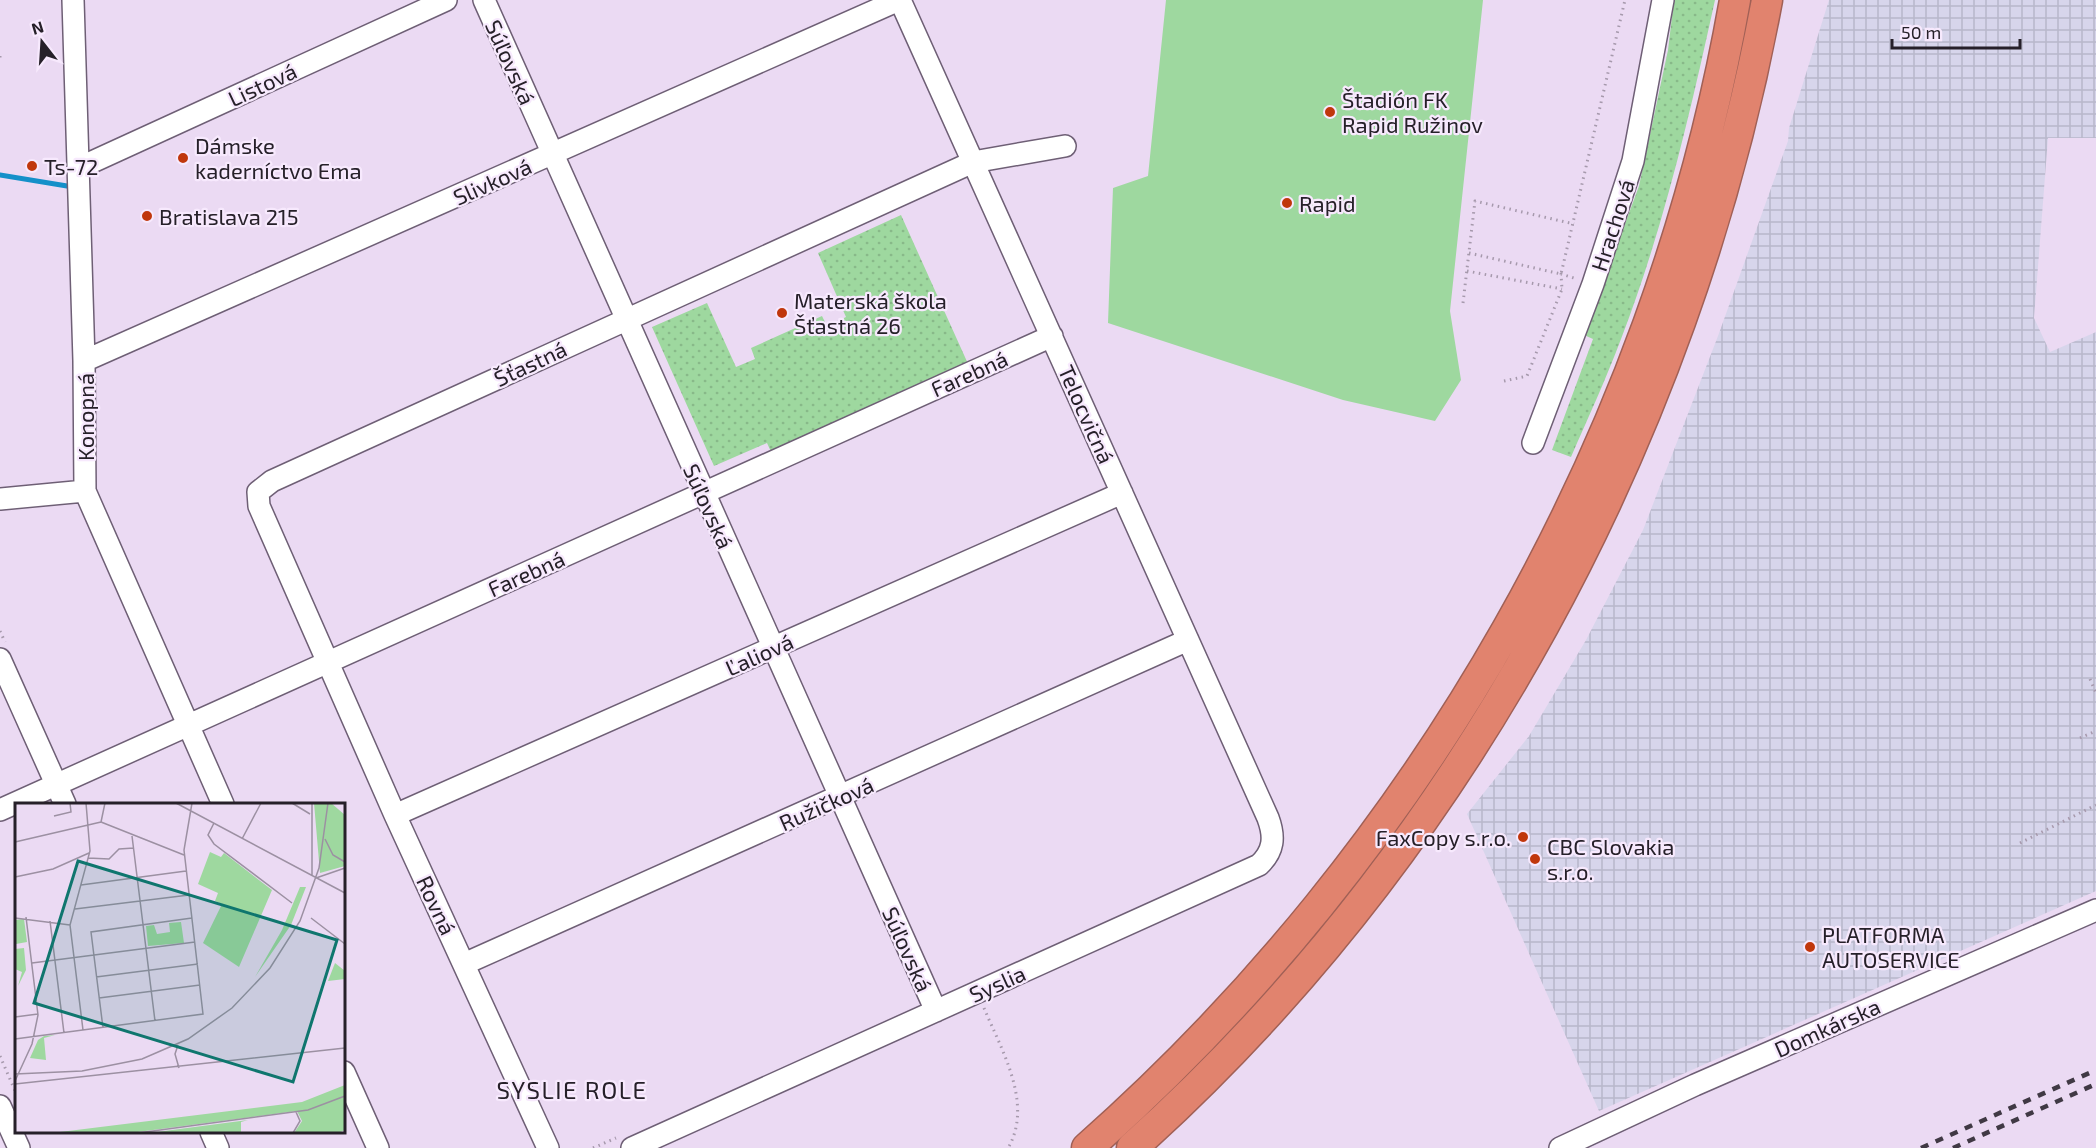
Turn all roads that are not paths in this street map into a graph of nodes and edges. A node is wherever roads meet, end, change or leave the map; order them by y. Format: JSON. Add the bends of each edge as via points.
{"nodes":[{"id":1,"x":74,"y":0,"type":"edge"},
{"id":2,"x":446,"y":0,"type":"edge"},
{"id":3,"x":484,"y":0,"type":"edge"},
{"id":4,"x":900,"y":0,"type":"edge"},
{"id":5,"x":1663,"y":0,"type":"edge"},
{"id":6,"x":1735,"y":0,"type":"edge"},
{"id":7,"x":1767,"y":0,"type":"edge"},
{"id":8,"x":1065,"y":146,"type":"dead end"},
{"id":9,"x":552,"y":154,"type":"junction"},
{"id":10,"x":973,"y":162,"type":"junction"},
{"id":11,"x":79,"y":168,"type":"junction"},
{"id":12,"x":634,"y":316,"type":"junction"},
{"id":13,"x":1052,"y":336,"type":"junction"},
{"id":14,"x":84,"y":361,"type":"junction"},
{"id":15,"x":1533,"y":443,"type":"dead end"},
{"id":16,"x":85,"y":491,"type":"junction"},
{"id":17,"x":704,"y":493,"type":"junction"},
{"id":18,"x":1122,"y":493,"type":"junction"},
{"id":19,"x":0,"y":499,"type":"edge"},
{"id":20,"x":1188,"y":640,"type":"junction"},
{"id":21,"x":773,"y":648,"type":"junction"},
{"id":22,"x":0,"y":659,"type":"edge"},
{"id":23,"x":327,"y":662,"type":"junction"},
{"id":24,"x":188,"y":725,"type":"junction"},
{"id":25,"x":56,"y":785,"type":"junction"},
{"id":26,"x":840,"y":796,"type":"junction"},
{"id":27,"x":15,"y":803,"type":"edge"},
{"id":28,"x":16,"y":803,"type":"edge"},
{"id":29,"x":65,"y":803,"type":"edge"},
{"id":30,"x":223,"y":803,"type":"edge"},
{"id":31,"x":0,"y":810,"type":"edge"},
{"id":32,"x":395,"y":815,"type":"junction"},
{"id":33,"x":1272,"y":829,"type":"joint"},
{"id":34,"x":2096,"y":910,"type":"edge"},
{"id":35,"x":464,"y":964,"type":"junction"},
{"id":36,"x":936,"y":1011,"type":"junction"},
{"id":37,"x":345,"y":1074,"type":"edge"},
{"id":38,"x":0,"y":1106,"type":"edge"},
{"id":39,"x":211,"y":1133,"type":"edge"},
{"id":40,"x":1153,"y":1138,"type":"edge"},
{"id":41,"x":19,"y":1148,"type":"edge"},
{"id":42,"x":218,"y":1148,"type":"edge"},
{"id":43,"x":378,"y":1148,"type":"edge"},
{"id":44,"x":548,"y":1148,"type":"edge"},
{"id":45,"x":632,"y":1148,"type":"edge"},
{"id":46,"x":1087,"y":1148,"type":"edge"},
{"id":47,"x":1132,"y":1148,"type":"edge"},
{"id":48,"x":1560,"y":1148,"type":"edge"}],
"edges":[{"from":1,"to":11,"type":"street","name":"Konopná"},
{"from":2,"to":11,"type":"street","name":"Listová"},
{"from":3,"to":9,"type":"street","name":"Súľovská"},
{"from":4,"to":9,"type":"street","name":"Slivková"},
{"from":4,"to":10,"type":"street","name":"Telocvičná"},
{"from":5,"to":15,"type":"street","name":"Hrachová","via":[[1633,161],[1593,284]]},
{"from":6,"to":46,"type":"highway","via":[[1705,137],[1638,351],[1557,536],[1498,644],[1451,724],[1401,797],[1302,926],[1197,1044]]},
{"from":7,"to":40,"type":"highway","via":[[1736,144],[1709,242],[1623,466],[1575,567],[1475,740],[1378,879],[1267,1014]]},
{"from":8,"to":10,"type":"street","name":"Šťastná"},
{"from":9,"to":12,"type":"street","name":"Súľovská"},
{"from":9,"to":14,"type":"street","name":"Slivková"},
{"from":10,"to":12,"type":"street","name":"Šťastná"},
{"from":10,"to":13,"type":"street","name":"Telocvičná"},
{"from":11,"to":14,"type":"street","name":"Konopná"},
{"from":12,"to":17,"type":"street","name":"Súľovská"},
{"from":12,"to":23,"type":"street","name":"Šťastná","via":[[272,481],[258,492],[259,506]]},
{"from":13,"to":17,"type":"street","name":"Farebná"},
{"from":13,"to":18,"type":"street","name":"Telocvičná"},
{"from":14,"to":16,"type":"street","name":"Konopná"},
{"from":16,"to":19,"type":"street"},
{"from":16,"to":24,"type":"street","name":"Konopná"},
{"from":17,"to":21,"type":"street","name":"Súľovská"},
{"from":17,"to":23,"type":"street","name":"Farebná"},
{"from":18,"to":20,"type":"street","name":"Telocvičná"},
{"from":18,"to":21,"type":"street","name":"Ľaliová"},
{"from":20,"to":26,"type":"street","name":"Ružičková"},
{"from":20,"to":33,"type":"street","name":"Telocvičná"},
{"from":21,"to":26,"type":"street","name":"Súľovská"},
{"from":21,"to":32,"type":"street","name":"Ľaliová"},
{"from":22,"to":25,"type":"street"},
{"from":23,"to":24,"type":"street","name":"Farebná"},
{"from":23,"to":32,"type":"street","name":"Rovná"},
{"from":24,"to":25,"type":"street","name":"Farebná"},
{"from":24,"to":30,"type":"street","name":"Konopná"},
{"from":25,"to":28,"type":"street","name":"Farebná"},
{"from":25,"to":29,"type":"street"},
{"from":26,"to":35,"type":"street","name":"Ružičková"},
{"from":26,"to":36,"type":"street","name":"Súľovská"},
{"from":27,"to":31,"type":"street","name":"Farebná"},
{"from":32,"to":35,"type":"street","name":"Rovná"},
{"from":33,"to":36,"type":"street","name":"Syslia","via":[[1271,850],[1258,865]]},
{"from":34,"to":48,"type":"street","name":"Domkárska"},
{"from":35,"to":44,"type":"street","name":"Rovná"},
{"from":36,"to":45,"type":"street","name":"Syslia"},
{"from":37,"to":43,"type":"street"},
{"from":38,"to":41,"type":"street"},
{"from":39,"to":42,"type":"street"},
{"from":40,"to":47,"type":"highway"}]}
